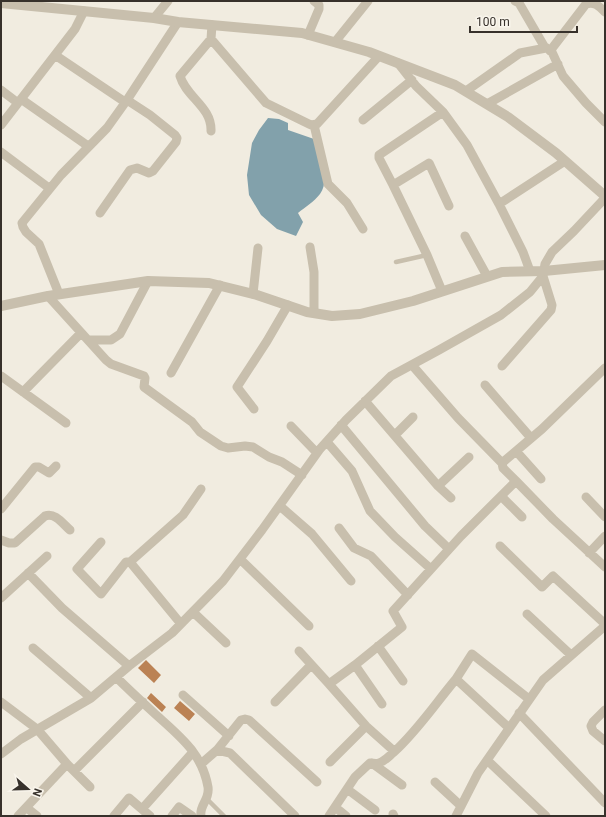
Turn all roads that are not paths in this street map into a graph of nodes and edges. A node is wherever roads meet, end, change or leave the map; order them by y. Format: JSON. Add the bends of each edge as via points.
{"nodes":[{"id":1,"x":168,"y":1,"type":"edge"},
{"id":2,"x":314,"y":1,"type":"edge"},
{"id":3,"x":368,"y":1,"type":"edge"},
{"id":4,"x":515,"y":1,"type":"edge"},
{"id":5,"x":1,"y":2,"type":"edge"},
{"id":6,"x":84,"y":11,"type":"junction"},
{"id":7,"x":605,"y":12,"type":"edge"},
{"id":8,"x":154,"y":18,"type":"junction"},
{"id":9,"x":178,"y":22,"type":"junction"},
{"id":10,"x":212,"y":25,"type":"junction"},
{"id":11,"x":308,"y":35,"type":"junction"},
{"id":12,"x":211,"y":39,"type":"junction"},
{"id":13,"x":335,"y":42,"type":"junction"},
{"id":14,"x":548,"y":49,"type":"junction"},
{"id":15,"x":55,"y":56,"type":"junction"},
{"id":16,"x":379,"y":56,"type":"junction"},
{"id":17,"x":398,"y":63,"type":"junction"},
{"id":18,"x":558,"y":64,"type":"junction"},
{"id":19,"x":412,"y":80,"type":"junction"},
{"id":20,"x":1,"y":90,"type":"edge"},
{"id":21,"x":466,"y":91,"type":"junction"},
{"id":22,"x":20,"y":101,"type":"junction"},
{"id":23,"x":126,"y":101,"type":"junction"},
{"id":24,"x":487,"y":104,"type":"junction"},
{"id":25,"x":443,"y":112,"type":"junction"},
{"id":26,"x":363,"y":120,"type":"dead end"},
{"id":27,"x":605,"y":122,"type":"edge"},
{"id":28,"x":1,"y":125,"type":"edge"},
{"id":29,"x":314,"y":125,"type":"junction"},
{"id":30,"x":212,"y":130,"type":"dead end"},
{"id":31,"x":88,"y":146,"type":"junction"},
{"id":32,"x":1,"y":152,"type":"edge"},
{"id":33,"x":565,"y":161,"type":"junction"},
{"id":34,"x":393,"y":185,"type":"junction"},
{"id":35,"x":50,"y":188,"type":"junction"},
{"id":36,"x":605,"y":197,"type":"edge"},
{"id":37,"x":499,"y":204,"type":"junction"},
{"id":38,"x":449,"y":206,"type":"dead end"},
{"id":39,"x":100,"y":213,"type":"dead end"},
{"id":40,"x":363,"y":229,"type":"dead end"},
{"id":41,"x":465,"y":236,"type":"dead end"},
{"id":42,"x":310,"y":247,"type":"dead end"},
{"id":43,"x":258,"y":248,"type":"dead end"},
{"id":44,"x":427,"y":255,"type":"junction"},
{"id":45,"x":396,"y":262,"type":"dead end"},
{"id":46,"x":605,"y":265,"type":"edge"},
{"id":47,"x":530,"y":271,"type":"junction"},
{"id":48,"x":543,"y":274,"type":"junction"},
{"id":49,"x":487,"y":276,"type":"junction"},
{"id":50,"x":148,"y":281,"type":"junction"},
{"id":51,"x":220,"y":285,"type":"junction"},
{"id":52,"x":442,"y":291,"type":"junction"},
{"id":53,"x":59,"y":294,"type":"junction"},
{"id":54,"x":253,"y":294,"type":"junction"},
{"id":55,"x":48,"y":296,"type":"junction"},
{"id":56,"x":288,"y":305,"type":"junction"},
{"id":57,"x":1,"y":306,"type":"edge"},
{"id":58,"x":314,"y":313,"type":"junction"},
{"id":59,"x":81,"y":332,"type":"junction"},
{"id":60,"x":88,"y":340,"type":"junction"},
{"id":61,"x":412,"y":365,"type":"junction"},
{"id":62,"x":502,"y":366,"type":"dead end"},
{"id":63,"x":605,"y":368,"type":"edge"},
{"id":64,"x":170,"y":372,"type":"dead end"},
{"id":65,"x":1,"y":376,"type":"edge"},
{"id":66,"x":485,"y":385,"type":"dead end"},
{"id":67,"x":24,"y":392,"type":"junction"},
{"id":68,"x":365,"y":401,"type":"junction"},
{"id":69,"x":254,"y":410,"type":"dead end"},
{"id":70,"x":413,"y":417,"type":"dead end"},
{"id":71,"x":66,"y":423,"type":"dead end"},
{"id":72,"x":341,"y":425,"type":"junction"},
{"id":73,"x":291,"y":426,"type":"dead end"},
{"id":74,"x":395,"y":435,"type":"junction"},
{"id":75,"x":531,"y":438,"type":"junction"},
{"id":76,"x":327,"y":442,"type":"junction"},
{"id":77,"x":516,"y":451,"type":"junction"},
{"id":78,"x":317,"y":453,"type":"junction"},
{"id":79,"x":469,"y":457,"type":"dead end"},
{"id":80,"x":502,"y":463,"type":"junction"},
{"id":81,"x":56,"y":466,"type":"dead end"},
{"id":82,"x":302,"y":475,"type":"junction"},
{"id":83,"x":541,"y":479,"type":"dead end"},
{"id":84,"x":516,"y":481,"type":"junction"},
{"id":85,"x":438,"y":486,"type":"junction"},
{"id":86,"x":201,"y":489,"type":"dead end"},
{"id":87,"x":501,"y":496,"type":"junction"},
{"id":88,"x":586,"y":497,"type":"dead end"},
{"id":89,"x":451,"y":498,"type":"dead end"},
{"id":90,"x":280,"y":506,"type":"junction"},
{"id":91,"x":1,"y":508,"type":"edge"},
{"id":92,"x":522,"y":517,"type":"dead end"},
{"id":93,"x":605,"y":517,"type":"edge"},
{"id":94,"x":339,"y":528,"type":"dead end"},
{"id":95,"x":70,"y":530,"type":"dead end"},
{"id":96,"x":605,"y":536,"type":"edge"},
{"id":97,"x":1,"y":540,"type":"edge"},
{"id":98,"x":101,"y":542,"type":"dead end"},
{"id":99,"x":500,"y":546,"type":"dead end"},
{"id":100,"x":449,"y":549,"type":"junction"},
{"id":101,"x":589,"y":553,"type":"junction"},
{"id":102,"x":47,"y":556,"type":"dead end"},
{"id":103,"x":240,"y":559,"type":"junction"},
{"id":104,"x":130,"y":562,"type":"junction"},
{"id":105,"x":605,"y":567,"type":"edge"},
{"id":106,"x":431,"y":569,"type":"junction"},
{"id":107,"x":28,"y":573,"type":"junction"},
{"id":108,"x":351,"y":582,"type":"dead end"},
{"id":109,"x":408,"y":595,"type":"junction"},
{"id":110,"x":1,"y":598,"type":"edge"},
{"id":111,"x":192,"y":612,"type":"junction"},
{"id":112,"x":527,"y":614,"type":"dead end"},
{"id":113,"x":181,"y":624,"type":"junction"},
{"id":114,"x":309,"y":626,"type":"dead end"},
{"id":115,"x":604,"y":627,"type":"edge"},
{"id":116,"x":226,"y":643,"type":"dead end"},
{"id":117,"x":378,"y":646,"type":"junction"},
{"id":118,"x":33,"y":648,"type":"dead end"},
{"id":119,"x":299,"y":651,"type":"dead end"},
{"id":120,"x":571,"y":655,"type":"junction"},
{"id":121,"x":311,"y":664,"type":"junction"},
{"id":122,"x":129,"y":666,"type":"junction"},
{"id":123,"x":355,"y":666,"type":"junction"},
{"id":124,"x":116,"y":677,"type":"junction"},
{"id":125,"x":456,"y":679,"type":"junction"},
{"id":126,"x":403,"y":681,"type":"dead end"},
{"id":127,"x":329,"y":684,"type":"junction"},
{"id":128,"x":182,"y":695,"type":"dead end"},
{"id":129,"x":92,"y":698,"type":"junction"},
{"id":130,"x":529,"y":699,"type":"junction"},
{"id":131,"x":1,"y":702,"type":"edge"},
{"id":132,"x":143,"y":702,"type":"junction"},
{"id":133,"x":275,"y":702,"type":"dead end"},
{"id":134,"x":382,"y":704,"type":"dead end"},
{"id":135,"x":605,"y":710,"type":"edge"},
{"id":136,"x":519,"y":713,"type":"junction"},
{"id":137,"x":366,"y":726,"type":"junction"},
{"id":138,"x":509,"y":728,"type":"junction"},
{"id":139,"x":37,"y":729,"type":"junction"},
{"id":140,"x":229,"y":736,"type":"junction"},
{"id":141,"x":605,"y":741,"type":"edge"},
{"id":142,"x":217,"y":750,"type":"junction"},
{"id":143,"x":394,"y":751,"type":"junction"},
{"id":144,"x":193,"y":752,"type":"junction"},
{"id":145,"x":1,"y":754,"type":"edge"},
{"id":146,"x":487,"y":760,"type":"junction"},
{"id":147,"x":330,"y":762,"type":"dead end"},
{"id":148,"x":372,"y":763,"type":"junction"},
{"id":149,"x":201,"y":764,"type":"junction"},
{"id":150,"x":71,"y":768,"type":"junction"},
{"id":151,"x":318,"y":782,"type":"dead end"},
{"id":152,"x":435,"y":782,"type":"dead end"},
{"id":153,"x":402,"y":784,"type":"dead end"},
{"id":154,"x":90,"y":786,"type":"dead end"},
{"id":155,"x":347,"y":789,"type":"junction"},
{"id":156,"x":207,"y":800,"type":"junction"},
{"id":157,"x":605,"y":804,"type":"edge"},
{"id":158,"x":461,"y":806,"type":"junction"},
{"id":159,"x":335,"y":807,"type":"junction"},
{"id":160,"x":27,"y":808,"type":"junction"},
{"id":161,"x":142,"y":809,"type":"junction"},
{"id":162,"x":375,"y":810,"type":"dead end"},
{"id":163,"x":544,"y":815,"type":"edge"},
{"id":164,"x":18,"y":816,"type":"edge"},
{"id":165,"x":37,"y":816,"type":"edge"},
{"id":166,"x":114,"y":816,"type":"edge"},
{"id":167,"x":150,"y":816,"type":"edge"},
{"id":168,"x":172,"y":816,"type":"edge"},
{"id":169,"x":192,"y":816,"type":"edge"},
{"id":170,"x":201,"y":816,"type":"edge"},
{"id":171,"x":224,"y":816,"type":"edge"},
{"id":172,"x":295,"y":816,"type":"edge"},
{"id":173,"x":329,"y":816,"type":"edge"},
{"id":174,"x":346,"y":816,"type":"edge"},
{"id":175,"x":456,"y":816,"type":"edge"}],
"edges":[{"from":1,"to":8,"type":"street"},
{"from":2,"to":11,"type":"street","via":[[319,5],[319,10]]},
{"from":3,"to":13,"type":"street"},
{"from":4,"to":14,"type":"street","via":[[519,3]]},
{"from":5,"to":6,"type":"street"},
{"from":6,"to":8,"type":"street"},
{"from":6,"to":15,"type":"street","via":[[75,29]]},
{"from":7,"to":14,"type":"street","via":[[594,3],[586,4]]},
{"from":8,"to":9,"type":"street"},
{"from":9,"to":10,"type":"street"},
{"from":9,"to":23,"type":"street"},
{"from":10,"to":11,"type":"street"},
{"from":10,"to":12,"type":"street"},
{"from":11,"to":13,"type":"street"},
{"from":12,"to":29,"type":"street","via":[[266,102]]},
{"from":12,"to":30,"type":"street","via":[[180,76],[183,85],[209,116]]},
{"from":13,"to":16,"type":"street"},
{"from":14,"to":18,"type":"street"},
{"from":14,"to":21,"type":"street","via":[[520,53]]},
{"from":15,"to":22,"type":"street"},
{"from":15,"to":23,"type":"street"},
{"from":16,"to":17,"type":"street"},
{"from":16,"to":29,"type":"street"},
{"from":17,"to":19,"type":"street"},
{"from":17,"to":21,"type":"street"},
{"from":18,"to":24,"type":"street"},
{"from":18,"to":27,"type":"street","via":[[563,76]]},
{"from":19,"to":25,"type":"street"},
{"from":19,"to":26,"type":"street"},
{"from":20,"to":22,"type":"street"},
{"from":21,"to":24,"type":"street"},
{"from":22,"to":28,"type":"street"},
{"from":22,"to":31,"type":"street"},
{"from":23,"to":31,"type":"street","via":[[107,128]]},
{"from":23,"to":39,"type":"street","via":[[150,115],[177,138],[153,171],[149,173],[137,168],[130,170]]},
{"from":24,"to":33,"type":"street"},
{"from":25,"to":34,"type":"street","via":[[379,155]]},
{"from":25,"to":37,"type":"street","via":[[467,145]]},
{"from":29,"to":40,"type":"street","via":[[328,184],[347,203]]},
{"from":31,"to":35,"type":"street"},
{"from":32,"to":35,"type":"street"},
{"from":33,"to":36,"type":"street"},
{"from":33,"to":37,"type":"street"},
{"from":34,"to":38,"type":"street","via":[[429,163]]},
{"from":34,"to":44,"type":"street"},
{"from":35,"to":53,"type":"street","via":[[22,223],[26,232],[39,244]]},
{"from":36,"to":48,"type":"street","via":[[552,252]]},
{"from":37,"to":47,"type":"street"},
{"from":41,"to":49,"type":"street"},
{"from":42,"to":58,"type":"street","via":[[314,272]]},
{"from":43,"to":54,"type":"street"},
{"from":44,"to":45,"type":"lane"},
{"from":44,"to":52,"type":"street"},
{"from":46,"to":48,"type":"street"},
{"from":47,"to":48,"type":"street"},
{"from":47,"to":49,"type":"street","via":[[502,272]]},
{"from":48,"to":61,"type":"street","via":[[530,292],[500,315]]},
{"from":48,"to":62,"type":"street","via":[[552,305],[551,310]]},
{"from":49,"to":52,"type":"street"},
{"from":50,"to":51,"type":"street","via":[[209,282]]},
{"from":50,"to":53,"type":"street"},
{"from":50,"to":60,"type":"street","via":[[120,334],[111,340]]},
{"from":51,"to":54,"type":"street"},
{"from":51,"to":64,"type":"street"},
{"from":52,"to":58,"type":"street","via":[[360,314],[332,316]]},
{"from":53,"to":55,"type":"street"},
{"from":54,"to":56,"type":"street"},
{"from":55,"to":57,"type":"street"},
{"from":55,"to":59,"type":"street"},
{"from":56,"to":58,"type":"street"},
{"from":56,"to":69,"type":"street","via":[[237,387]]},
{"from":59,"to":60,"type":"street"},
{"from":59,"to":67,"type":"street"},
{"from":60,"to":82,"type":"street","via":[[111,364],[144,376],[144,387],[221,446],[253,447]]},
{"from":61,"to":68,"type":"street","via":[[391,376]]},
{"from":61,"to":80,"type":"street"},
{"from":63,"to":75,"type":"street"},
{"from":65,"to":67,"type":"street"},
{"from":66,"to":75,"type":"street"},
{"from":67,"to":71,"type":"street"},
{"from":68,"to":72,"type":"street"},
{"from":68,"to":74,"type":"street"},
{"from":70,"to":74,"type":"street"},
{"from":72,"to":76,"type":"street"},
{"from":72,"to":100,"type":"street","via":[[425,526]]},
{"from":73,"to":78,"type":"street"},
{"from":74,"to":85,"type":"street"},
{"from":75,"to":77,"type":"street"},
{"from":76,"to":78,"type":"street"},
{"from":76,"to":106,"type":"street","via":[[352,471],[370,511]]},
{"from":77,"to":80,"type":"street"},
{"from":77,"to":83,"type":"street"},
{"from":78,"to":82,"type":"street"},
{"from":79,"to":85,"type":"street"},
{"from":80,"to":84,"type":"street","via":[[502,468]]},
{"from":81,"to":91,"type":"street","via":[[49,473],[35,467]]},
{"from":82,"to":90,"type":"street"},
{"from":84,"to":87,"type":"street"},
{"from":84,"to":101,"type":"street"},
{"from":85,"to":89,"type":"street"},
{"from":86,"to":104,"type":"street","via":[[183,515]]},
{"from":87,"to":92,"type":"street"},
{"from":87,"to":100,"type":"street"},
{"from":88,"to":93,"type":"street"},
{"from":90,"to":103,"type":"street"},
{"from":90,"to":108,"type":"street","via":[[312,534]]},
{"from":94,"to":109,"type":"street","via":[[354,548],[370,556]]},
{"from":95,"to":97,"type":"street","via":[[50,514],[15,543]]},
{"from":96,"to":101,"type":"street"},
{"from":98,"to":104,"type":"street","via":[[77,569],[101,594],[126,562]]},
{"from":99,"to":115,"type":"street","via":[[542,587],[553,576]]},
{"from":100,"to":106,"type":"street"},
{"from":101,"to":105,"type":"street"},
{"from":102,"to":107,"type":"street"},
{"from":103,"to":111,"type":"street","via":[[223,581]]},
{"from":103,"to":114,"type":"street"},
{"from":104,"to":113,"type":"street"},
{"from":106,"to":109,"type":"street"},
{"from":107,"to":110,"type":"street"},
{"from":107,"to":122,"type":"street","via":[[62,608]]},
{"from":109,"to":117,"type":"street","via":[[393,610],[402,627]]},
{"from":111,"to":113,"type":"street"},
{"from":111,"to":116,"type":"street"},
{"from":112,"to":120,"type":"street"},
{"from":113,"to":122,"type":"street"},
{"from":115,"to":120,"type":"street"},
{"from":117,"to":123,"type":"street"},
{"from":117,"to":126,"type":"street"},
{"from":118,"to":129,"type":"street"},
{"from":119,"to":121,"type":"street"},
{"from":120,"to":130,"type":"street","via":[[543,680]]},
{"from":121,"to":127,"type":"street"},
{"from":121,"to":133,"type":"street"},
{"from":122,"to":124,"type":"street"},
{"from":123,"to":127,"type":"street"},
{"from":123,"to":134,"type":"street"},
{"from":124,"to":129,"type":"street"},
{"from":124,"to":132,"type":"street"},
{"from":125,"to":130,"type":"street","via":[[470,655],[474,655]]},
{"from":125,"to":138,"type":"street"},
{"from":125,"to":143,"type":"street","via":[[419,728]]},
{"from":127,"to":137,"type":"street"},
{"from":128,"to":140,"type":"street"},
{"from":129,"to":139,"type":"street"},
{"from":130,"to":136,"type":"street"},
{"from":131,"to":139,"type":"street"},
{"from":132,"to":144,"type":"street","via":[[181,737]]},
{"from":132,"to":150,"type":"street"},
{"from":135,"to":141,"type":"street","via":[[591,726]]},
{"from":136,"to":138,"type":"street"},
{"from":136,"to":157,"type":"street"},
{"from":137,"to":143,"type":"street"},
{"from":137,"to":147,"type":"street"},
{"from":138,"to":146,"type":"street"},
{"from":139,"to":145,"type":"street"},
{"from":139,"to":150,"type":"street"},
{"from":140,"to":142,"type":"street"},
{"from":140,"to":151,"type":"street","via":[[241,720],[249,720]]},
{"from":142,"to":149,"type":"street"},
{"from":142,"to":172,"type":"street","via":[[230,753]]},
{"from":143,"to":148,"type":"street","via":[[378,764]]},
{"from":144,"to":149,"type":"street"},
{"from":144,"to":161,"type":"street"},
{"from":146,"to":158,"type":"street"},
{"from":146,"to":163,"type":"street"},
{"from":148,"to":153,"type":"street"},
{"from":148,"to":155,"type":"street","via":[[355,777]]},
{"from":149,"to":156,"type":"street","via":[[208,789]]},
{"from":150,"to":154,"type":"street"},
{"from":150,"to":160,"type":"street"},
{"from":152,"to":158,"type":"street"},
{"from":155,"to":159,"type":"street"},
{"from":155,"to":162,"type":"street"},
{"from":156,"to":170,"type":"street","via":[[200,812]]},
{"from":156,"to":171,"type":"lane"},
{"from":158,"to":175,"type":"street"},
{"from":159,"to":173,"type":"street"},
{"from":159,"to":174,"type":"street"},
{"from":160,"to":164,"type":"street"},
{"from":160,"to":165,"type":"street"},
{"from":161,"to":166,"type":"street","via":[[128,799]]},
{"from":161,"to":167,"type":"street"},
{"from":168,"to":169,"type":"street","via":[[179,807]]}]}
